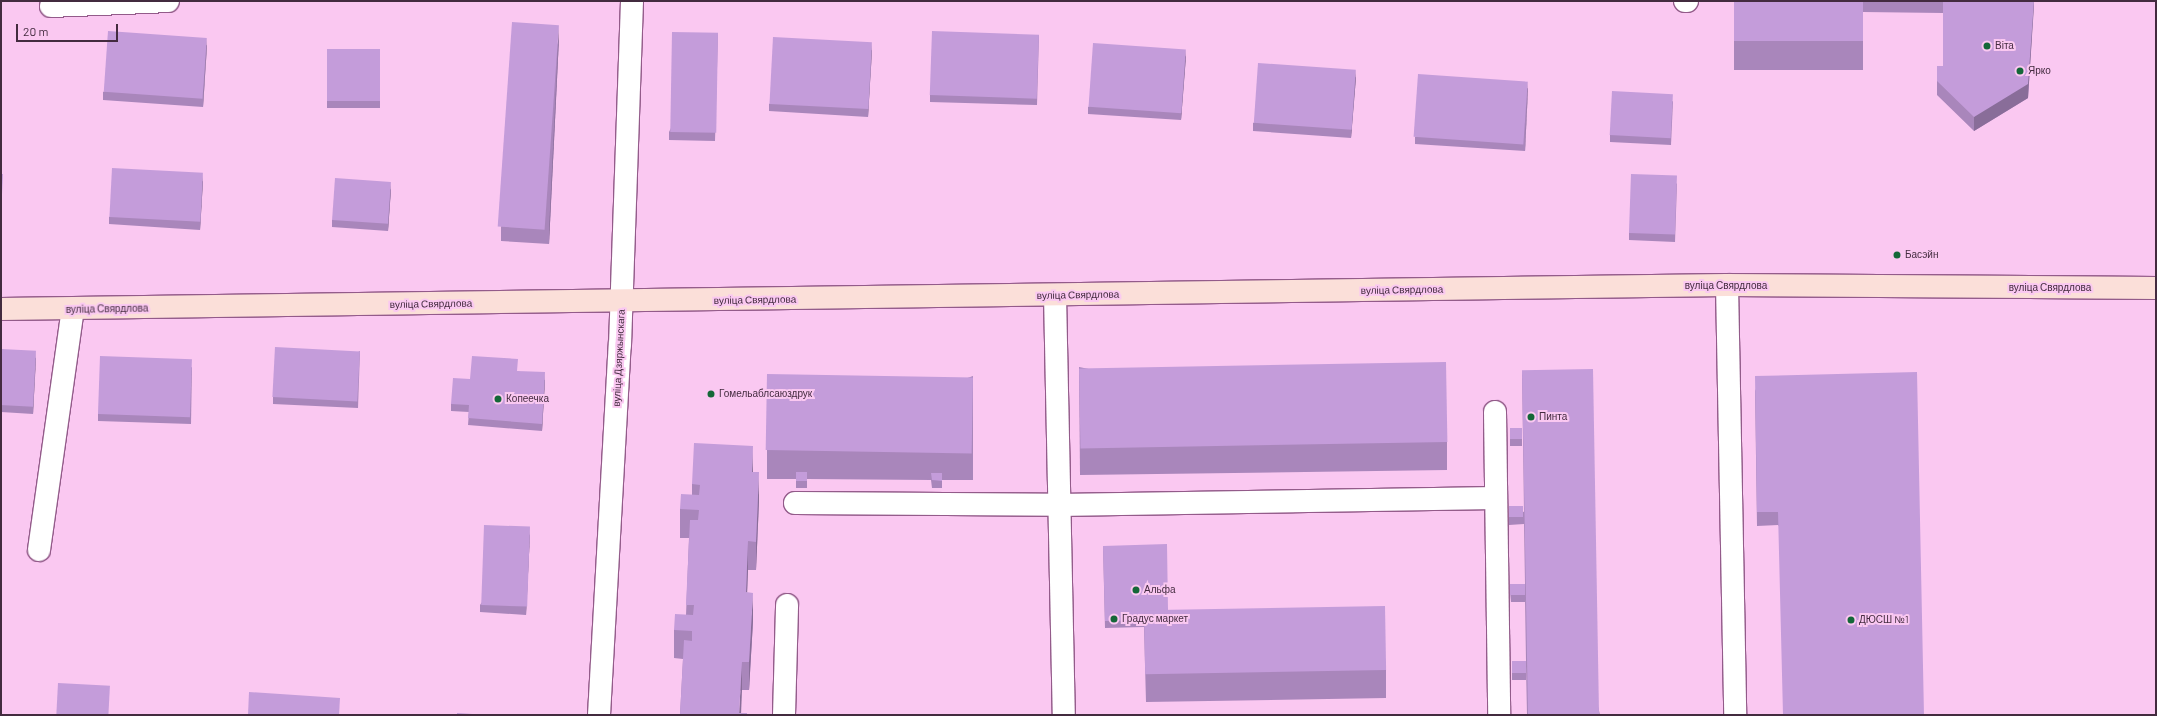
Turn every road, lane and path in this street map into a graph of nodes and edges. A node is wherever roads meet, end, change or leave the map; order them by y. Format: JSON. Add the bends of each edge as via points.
{"nodes":[{"id":1,"x":168,"y":1,"type":"edge"},
{"id":2,"x":632,"y":1,"type":"edge"},
{"id":3,"x":51,"y":6,"type":"dead end"},
{"id":4,"x":1727,"y":285,"type":"junction"},
{"id":5,"x":2156,"y":288,"type":"edge"},
{"id":6,"x":1055,"y":295,"type":"junction"},
{"id":7,"x":622,"y":300,"type":"junction"},
{"id":8,"x":1,"y":309,"type":"edge"},
{"id":9,"x":73,"y":309,"type":"junction"},
{"id":10,"x":1495,"y":412,"type":"dead end"},
{"id":11,"x":1496,"y":498,"type":"junction"},
{"id":12,"x":794,"y":503,"type":"dead end"},
{"id":13,"x":1058,"y":505,"type":"junction"},
{"id":14,"x":39,"y":550,"type":"dead end"},
{"id":15,"x":787,"y":605,"type":"dead end"},
{"id":16,"x":600,"y":715,"type":"edge"},
{"id":17,"x":784,"y":715,"type":"edge"},
{"id":18,"x":1064,"y":715,"type":"edge"},
{"id":19,"x":1499,"y":715,"type":"edge"},
{"id":20,"x":1735,"y":715,"type":"edge"}],
"edges":[{"from":1,"to":3,"type":"street"},
{"from":2,"to":7,"type":"street","name":"вуліца Дзяржынскага"},
{"from":4,"to":5,"type":"main road","name":"вуліца Свярдлова"},
{"from":4,"to":6,"type":"main road","name":"вуліца Свярдлова"},
{"from":4,"to":20,"type":"street"},
{"from":6,"to":7,"type":"main road","name":"вуліца Свярдлова"},
{"from":6,"to":13,"type":"street"},
{"from":7,"to":9,"type":"main road","name":"вуліца Свярдлова"},
{"from":7,"to":16,"type":"street","name":"вуліца Дзяржынскага"},
{"from":8,"to":9,"type":"main road","name":"вуліца Свярдлова"},
{"from":9,"to":14,"type":"street"},
{"from":10,"to":11,"type":"street"},
{"from":11,"to":13,"type":"street"},
{"from":11,"to":19,"type":"street"},
{"from":12,"to":13,"type":"street"},
{"from":13,"to":18,"type":"street"},
{"from":15,"to":17,"type":"street"}]}
